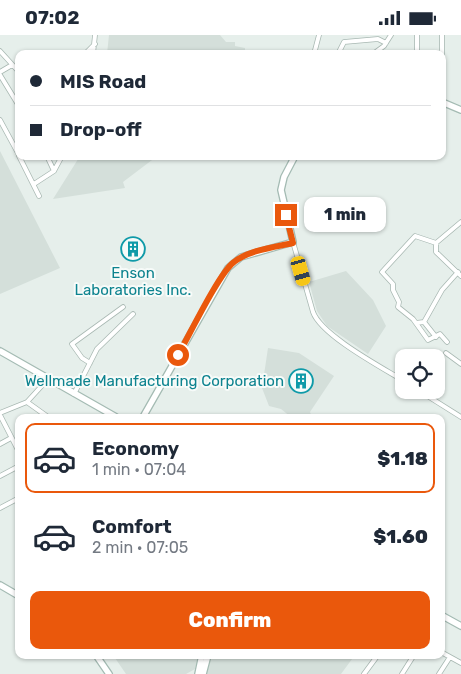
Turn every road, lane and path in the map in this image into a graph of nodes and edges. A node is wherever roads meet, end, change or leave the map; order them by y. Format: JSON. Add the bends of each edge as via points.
{"nodes":[{"id":1,"x":95,"y":35,"type":"edge"},
{"id":2,"x":319,"y":35,"type":"edge"},
{"id":3,"x":392,"y":35,"type":"edge"},
{"id":4,"x":417,"y":35,"type":"edge"},
{"id":5,"x":442,"y":35,"type":"edge"},
{"id":6,"x":386,"y":43,"type":"junction"},
{"id":7,"x":95,"y":44,"type":"junction"},
{"id":8,"x":89,"y":50,"type":"edge"},
{"id":9,"x":94,"y":50,"type":"edge"},
{"id":10,"x":315,"y":50,"type":"edge"},
{"id":11,"x":340,"y":50,"type":"edge"},
{"id":12,"x":378,"y":50,"type":"edge"},
{"id":13,"x":418,"y":50,"type":"edge"},
{"id":14,"x":442,"y":50,"type":"edge"},
{"id":15,"x":0,"y":51,"type":"edge"},
{"id":16,"x":12,"y":65,"type":"junction"},
{"id":17,"x":15,"y":68,"type":"edge"},
{"id":18,"x":0,"y":73,"type":"edge"},
{"id":19,"x":15,"y":99,"type":"edge"},
{"id":20,"x":446,"y":104,"type":"edge"},
{"id":21,"x":461,"y":110,"type":"edge"},
{"id":22,"x":0,"y":120,"type":"edge"},
{"id":23,"x":15,"y":148,"type":"edge"},
{"id":24,"x":21,"y":160,"type":"edge"},
{"id":25,"x":48,"y":160,"type":"edge"},
{"id":26,"x":60,"y":160,"type":"edge"},
{"id":27,"x":293,"y":160,"type":"edge"},
{"id":28,"x":54,"y":171,"type":"junction"},
{"id":29,"x":34,"y":184,"type":"junction"},
{"id":30,"x":39,"y":196,"type":"dead end"},
{"id":31,"x":461,"y":222,"type":"edge"},
{"id":32,"x":293,"y":243,"type":"junction"},
{"id":33,"x":436,"y":243,"type":"junction"},
{"id":34,"x":460,"y":274,"type":"edge"},
{"id":35,"x":123,"y":307,"type":"dead end"},
{"id":36,"x":133,"y":315,"type":"dead end"},
{"id":37,"x":424,"y":322,"type":"junction"},
{"id":38,"x":416,"y":323,"type":"junction"},
{"id":39,"x":436,"y":337,"type":"junction"},
{"id":40,"x":447,"y":342,"type":"dead end"},
{"id":41,"x":0,"y":351,"type":"edge"},
{"id":42,"x":446,"y":353,"type":"dead end"},
{"id":43,"x":90,"y":363,"type":"junction"},
{"id":44,"x":461,"y":364,"type":"edge"},
{"id":45,"x":395,"y":375,"type":"edge"},
{"id":46,"x":48,"y":379,"type":"junction"},
{"id":47,"x":74,"y":393,"type":"junction"},
{"id":48,"x":432,"y":399,"type":"edge"},
{"id":49,"x":28,"y":402,"type":"junction"},
{"id":50,"x":0,"y":414,"type":"edge"},
{"id":51,"x":44,"y":414,"type":"edge"},
{"id":52,"x":111,"y":414,"type":"edge"},
{"id":53,"x":145,"y":414,"type":"edge"},
{"id":54,"x":461,"y":417,"type":"edge"},
{"id":55,"x":11,"y":438,"type":"junction"},
{"id":56,"x":0,"y":444,"type":"edge"},
{"id":57,"x":15,"y":445,"type":"edge"},
{"id":58,"x":15,"y":468,"type":"edge"},
{"id":59,"x":0,"y":476,"type":"edge"},
{"id":60,"x":15,"y":500,"type":"edge"},
{"id":61,"x":0,"y":508,"type":"edge"},
{"id":62,"x":0,"y":585,"type":"edge"},
{"id":63,"x":15,"y":594,"type":"edge"},
{"id":64,"x":445,"y":617,"type":"edge"},
{"id":65,"x":461,"y":625,"type":"edge"},
{"id":66,"x":445,"y":654,"type":"edge"},
{"id":67,"x":450,"y":657,"type":"junction"},
{"id":68,"x":99,"y":659,"type":"edge"},
{"id":69,"x":201,"y":659,"type":"edge"},
{"id":70,"x":207,"y":659,"type":"edge"},
{"id":71,"x":375,"y":659,"type":"edge"},
{"id":72,"x":411,"y":659,"type":"edge"},
{"id":73,"x":461,"y":663,"type":"edge"},
{"id":74,"x":109,"y":674,"type":"edge"},
{"id":75,"x":198,"y":674,"type":"edge"},
{"id":76,"x":203,"y":674,"type":"edge"},
{"id":77,"x":364,"y":674,"type":"edge"},
{"id":78,"x":402,"y":674,"type":"edge"},
{"id":79,"x":439,"y":674,"type":"edge"}],
"edges":[{"from":1,"to":7,"type":"street"},
{"from":2,"to":10,"type":"street"},
{"from":3,"to":6,"type":"street"},
{"from":4,"to":13,"type":"street"},
{"from":5,"to":14,"type":"street"},
{"from":6,"to":11,"type":"street","via":[[378,39],[344,42]]},
{"from":6,"to":12,"type":"street"},
{"from":7,"to":8,"type":"street"},
{"from":7,"to":9,"type":"street"},
{"from":15,"to":16,"type":"street"},
{"from":16,"to":17,"type":"street"},
{"from":16,"to":18,"type":"street"},
{"from":18,"to":19,"type":"street"},
{"from":20,"to":21,"type":"street"},
{"from":22,"to":23,"type":"street"},
{"from":24,"to":29,"type":"street"},
{"from":25,"to":28,"type":"street"},
{"from":26,"to":28,"type":"street"},
{"from":27,"to":32,"type":"street","via":[[281,190]]},
{"from":28,"to":29,"type":"street"},
{"from":29,"to":30,"type":"street"},
{"from":31,"to":33,"type":"street"},
{"from":32,"to":45,"type":"street","via":[[318,322],[352,349]]},
{"from":32,"to":53,"type":"street","via":[[241,257],[228,268]]},
{"from":33,"to":34,"type":"street","via":[[438,254]]},
{"from":33,"to":38,"type":"street","via":[[415,236],[382,272],[393,284],[398,307]]},
{"from":34,"to":37,"type":"street","via":[[442,290]]},
{"from":35,"to":43,"type":"street","via":[[72,344]]},
{"from":36,"to":43,"type":"street","via":[[97,349]]},
{"from":37,"to":38,"type":"street"},
{"from":37,"to":39,"type":"street"},
{"from":38,"to":39,"type":"street","via":[[428,340]]},
{"from":39,"to":40,"type":"street","via":[[442,334]]},
{"from":41,"to":46,"type":"street"},
{"from":42,"to":44,"type":"street"},
{"from":43,"to":47,"type":"street"},
{"from":46,"to":47,"type":"street"},
{"from":46,"to":49,"type":"street"},
{"from":47,"to":52,"type":"street"},
{"from":48,"to":54,"type":"street"},
{"from":49,"to":50,"type":"street"},
{"from":49,"to":51,"type":"street"},
{"from":50,"to":55,"type":"street"},
{"from":55,"to":56,"type":"street"},
{"from":55,"to":57,"type":"street"},
{"from":58,"to":59,"type":"street"},
{"from":60,"to":61,"type":"street"},
{"from":62,"to":63,"type":"street"},
{"from":64,"to":65,"type":"street"},
{"from":66,"to":67,"type":"street"},
{"from":67,"to":73,"type":"street"},
{"from":67,"to":79,"type":"street"},
{"from":68,"to":74,"type":"street"},
{"from":69,"to":75,"type":"street"},
{"from":70,"to":76,"type":"street"},
{"from":71,"to":77,"type":"street"},
{"from":72,"to":78,"type":"street"}]}
